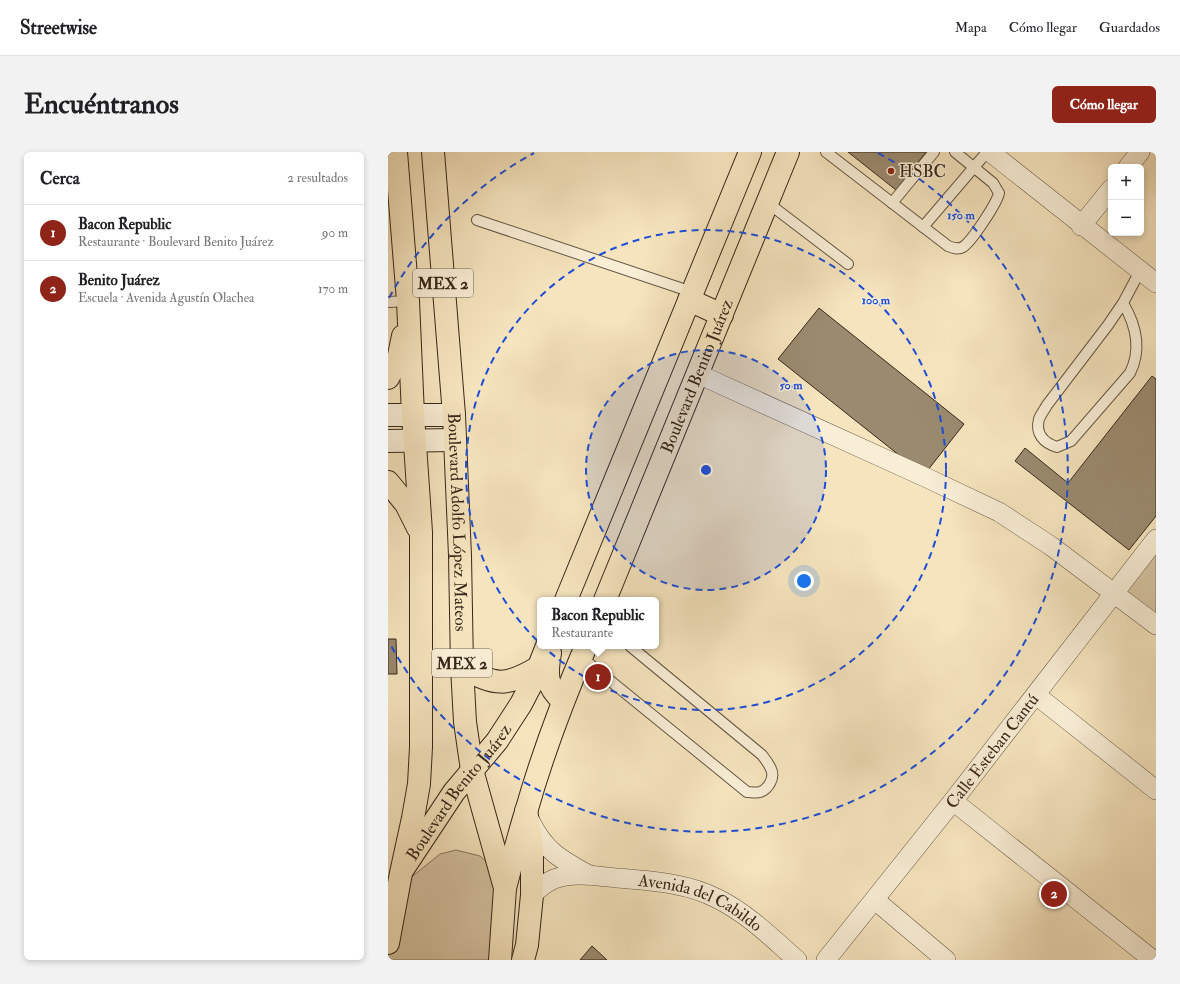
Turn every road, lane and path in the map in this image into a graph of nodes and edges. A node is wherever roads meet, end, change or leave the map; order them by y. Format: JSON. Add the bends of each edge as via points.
{"nodes":[{"id":1,"x":396,"y":152,"type":"edge"},
{"id":2,"x":433,"y":152,"type":"edge"},
{"id":3,"x":750,"y":152,"type":"edge"},
{"id":4,"x":788,"y":152,"type":"edge"},
{"id":5,"x":826,"y":152,"type":"edge"},
{"id":6,"x":934,"y":152,"type":"edge"},
{"id":7,"x":955,"y":152,"type":"edge"},
{"id":8,"x":988,"y":152,"type":"edge"},
{"id":9,"x":1140,"y":152,"type":"edge"},
{"id":10,"x":1130,"y":164,"type":"edge"},
{"id":11,"x":974,"y":166,"type":"junction"},
{"id":12,"x":1108,"y":193,"type":"edge"},
{"id":13,"x":768,"y":203,"type":"junction"},
{"id":14,"x":892,"y":204,"type":"junction"},
{"id":15,"x":394,"y":206,"type":"edge"},
{"id":16,"x":477,"y":220,"type":"dead end"},
{"id":17,"x":1082,"y":226,"type":"junction"},
{"id":18,"x":923,"y":227,"type":"junction"},
{"id":19,"x":848,"y":264,"type":"dead end"},
{"id":20,"x":1140,"y":271,"type":"junction"},
{"id":21,"x":1156,"y":283,"type":"edge"},
{"id":22,"x":690,"y":296,"type":"junction"},
{"id":23,"x":402,"y":303,"type":"edge"},
{"id":24,"x":1123,"y":303,"type":"junction"},
{"id":25,"x":722,"y":314,"type":"junction"},
{"id":26,"x":698,"y":374,"type":"junction"},
{"id":27,"x":388,"y":378,"type":"edge"},
{"id":28,"x":388,"y":415,"type":"edge"},
{"id":29,"x":413,"y":415,"type":"junction"},
{"id":30,"x":454,"y":415,"type":"junction"},
{"id":31,"x":454,"y":440,"type":"junction"},
{"id":32,"x":388,"y":441,"type":"edge"},
{"id":33,"x":415,"y":441,"type":"junction"},
{"id":34,"x":388,"y":482,"type":"edge"},
{"id":35,"x":421,"y":532,"type":"junction"},
{"id":36,"x":1156,"y":539,"type":"edge"},
{"id":37,"x":1115,"y":593,"type":"junction"},
{"id":38,"x":567,"y":597,"type":"edge"},
{"id":39,"x":606,"y":597,"type":"edge"},
{"id":40,"x":1156,"y":625,"type":"edge"},
{"id":41,"x":546,"y":649,"type":"edge"},
{"id":42,"x":552,"y":649,"type":"edge"},
{"id":43,"x":634,"y":649,"type":"edge"},
{"id":44,"x":584,"y":651,"type":"edge"},
{"id":45,"x":462,"y":667,"type":"junction"},
{"id":46,"x":539,"y":667,"type":"junction"},
{"id":47,"x":1036,"y":695,"type":"junction"},
{"id":48,"x":563,"y":701,"type":"junction"},
{"id":49,"x":472,"y":770,"type":"junction"},
{"id":50,"x":1156,"y":790,"type":"edge"},
{"id":51,"x":953,"y":801,"type":"junction"},
{"id":52,"x":526,"y":811,"type":"junction"},
{"id":53,"x":589,"y":875,"type":"junction"},
{"id":54,"x":394,"y":879,"type":"edge"},
{"id":55,"x":505,"y":888,"type":"junction"},
{"id":56,"x":532,"y":895,"type":"junction"},
{"id":57,"x":875,"y":900,"type":"junction"},
{"id":58,"x":388,"y":943,"type":"edge"},
{"id":59,"x":500,"y":960,"type":"edge"},
{"id":60,"x":523,"y":960,"type":"edge"},
{"id":61,"x":797,"y":960,"type":"edge"},
{"id":62,"x":826,"y":960,"type":"edge"},
{"id":63,"x":946,"y":960,"type":"edge"},
{"id":64,"x":1153,"y":960,"type":"edge"}],
"edges":[{"from":1,"to":15,"type":"main road"},
{"from":2,"to":30,"type":"main road","name":"Boulevard Adolfo López Mateos","number":"MEX 2"},
{"from":3,"to":22,"type":"main road"},
{"from":4,"to":13,"type":"main road","name":"Boulevard Benito Juárez"},
{"from":5,"to":14,"type":"lane"},
{"from":6,"to":14,"type":"lane"},
{"from":7,"to":11,"type":"lane"},
{"from":8,"to":11,"type":"lane"},
{"from":8,"to":17,"type":"street"},
{"from":9,"to":10,"type":"street"},
{"from":11,"to":18,"type":"lane"},
{"from":11,"to":18,"type":"lane","via":[[993,183],[999,193],[990,212],[968,242],[963,247],[953,248]]},
{"from":12,"to":17,"type":"street"},
{"from":13,"to":19,"type":"lane"},
{"from":13,"to":25,"type":"main road","name":"Boulevard Benito Juárez"},
{"from":14,"to":18,"type":"lane"},
{"from":15,"to":23,"type":"main road"},
{"from":16,"to":22,"type":"lane"},
{"from":17,"to":20,"type":"street"},
{"from":20,"to":21,"type":"street"},
{"from":20,"to":24,"type":"lane"},
{"from":22,"to":25,"type":"main road"},
{"from":22,"to":38,"type":"main road"},
{"from":23,"to":27,"type":"main road","via":[[398,360]]},
{"from":23,"to":29,"type":"main road","number":"MEX 2"},
{"from":24,"to":24,"type":"lane","via":[[1039,419],[1042,439],[1048,444],[1057,447],[1071,441],[1130,373],[1137,347],[1131,317]]},
{"from":25,"to":26,"type":"main road","name":"Boulevard Benito Juárez"},
{"from":26,"to":37,"type":"street","via":[[999,512],[1052,546]]},
{"from":26,"to":39,"type":"main road","name":"Boulevard Benito Juárez"},
{"from":28,"to":29,"type":"main road"},
{"from":29,"to":30,"type":"main road"},
{"from":29,"to":33,"type":"main road","number":"MEX 2"},
{"from":30,"to":31,"type":"main road","name":"Boulevard Adolfo López Mateos","number":"MEX 2"},
{"from":31,"to":33,"type":"main road"},
{"from":31,"to":45,"type":"main road","name":"Boulevard Adolfo López Mateos","number":"MEX 2"},
{"from":32,"to":33,"type":"main road"},
{"from":33,"to":35,"type":"main road","number":"MEX 2"},
{"from":34,"to":35,"type":"main road","via":[[406,504]]},
{"from":35,"to":54,"type":"main road","number":"MEX 2","via":[[419,784],[416,805]]},
{"from":36,"to":37,"type":"street","name":"Calle Esteban Cantú"},
{"from":37,"to":40,"type":"street"},
{"from":37,"to":47,"type":"street","name":"Calle Esteban Cantú"},
{"from":41,"to":46,"type":"main road","name":"Boulevard Benito Juárez"},
{"from":42,"to":48,"type":"main road","via":[[548,678],[553,690]]},
{"from":43,"to":44,"type":"lane","via":[[762,755],[772,769],[772,778],[765,789],[760,792],[747,792]]},
{"from":44,"to":48,"type":"main road"},
{"from":45,"to":46,"type":"main road","via":[[480,677],[497,682],[509,682]]},
{"from":45,"to":49,"type":"main road","name":"Boulevard Adolfo López Mateos","number":"MEX 2","via":[[465,722]]},
{"from":46,"to":49,"type":"main road","name":"Boulevard Benito Juárez","via":[[521,704],[501,735]]},
{"from":47,"to":50,"type":"street"},
{"from":47,"to":51,"type":"street","name":"Calle Esteban Cantú"},
{"from":48,"to":52,"type":"main road"},
{"from":49,"to":54,"type":"main road","name":"Boulevard Benito Juárez"},
{"from":49,"to":55,"type":"main road","name":"Boulevard Adolfo López Mateos","number":"MEX 2"},
{"from":51,"to":57,"type":"street","name":"Calle Esteban Cantú"},
{"from":51,"to":64,"type":"street"},
{"from":52,"to":53,"type":"street","name":"Avenida del Cabildo","via":[[543,843],[567,863]]},
{"from":52,"to":55,"type":"main road"},
{"from":52,"to":56,"type":"main road","via":[[532,843]]},
{"from":53,"to":56,"type":"street","name":"Avenida del Cabildo","via":[[553,880],[542,885]]},
{"from":53,"to":61,"type":"street","name":"Avenida del Cabildo","via":[[666,882],[692,888],[717,898],[746,915]]},
{"from":54,"to":58,"type":"main road","name":"Boulevard Benito Juárez","number":"MEX 2"},
{"from":55,"to":59,"type":"main road","number":"MEX 2"},
{"from":56,"to":60,"type":"main road"},
{"from":57,"to":62,"type":"street","name":"Calle Esteban Cantú"},
{"from":57,"to":63,"type":"street"}]}
